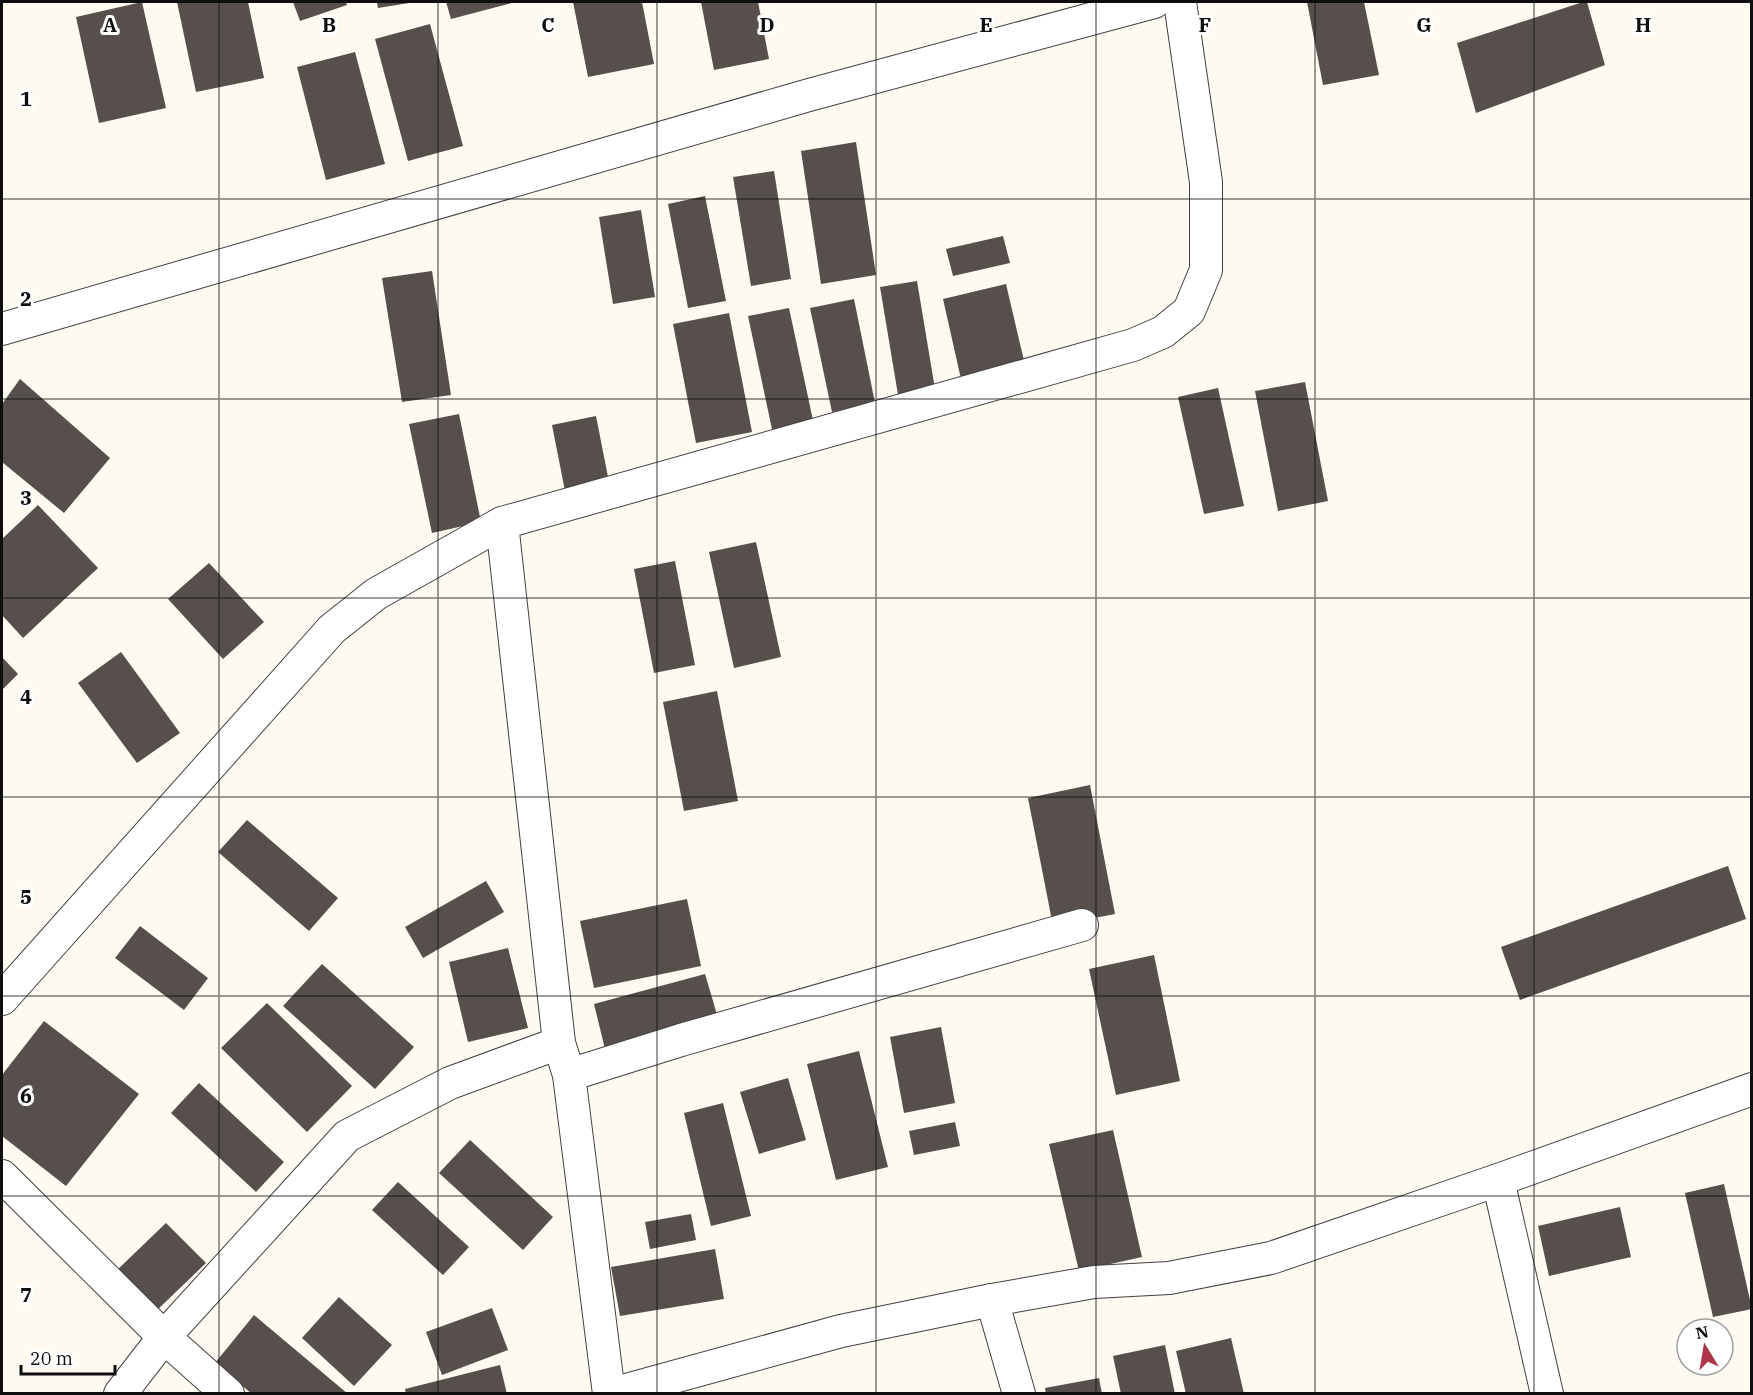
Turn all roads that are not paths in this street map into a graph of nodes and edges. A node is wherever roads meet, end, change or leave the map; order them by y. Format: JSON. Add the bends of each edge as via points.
{"nodes":[{"id":1,"x":1154,"y":2,"type":"edge"},
{"id":2,"x":1180,"y":2,"type":"edge"},
{"id":3,"x":2,"y":329,"type":"edge"},
{"id":4,"x":502,"y":523,"type":"junction"},
{"id":5,"x":1082,"y":925,"type":"dead end"},
{"id":6,"x":2,"y":999,"type":"edge"},
{"id":7,"x":559,"y":1042,"type":"junction"},
{"id":8,"x":569,"y":1075,"type":"junction"},
{"id":9,"x":1752,"y":1089,"type":"edge"},
{"id":10,"x":2,"y":1176,"type":"edge"},
{"id":11,"x":1498,"y":1180,"type":"junction"},
{"id":12,"x":992,"y":1300,"type":"junction"},
{"id":13,"x":164,"y":1337,"type":"junction"},
{"id":14,"x":120,"y":1394,"type":"edge"},
{"id":15,"x":228,"y":1394,"type":"edge"},
{"id":16,"x":611,"y":1394,"type":"edge"},
{"id":17,"x":1019,"y":1394,"type":"edge"},
{"id":18,"x":1547,"y":1394,"type":"edge"}],
"edges":[{"from":1,"to":3,"type":"street","via":[[809,95]]},
{"from":2,"to":4,"type":"street","via":[[1206,182],[1206,270],[1189,311],[1163,332],[1133,345]]},
{"from":4,"to":6,"type":"street","via":[[376,594],[332,629]]},
{"from":4,"to":7,"type":"street"},
{"from":5,"to":8,"type":"street"},
{"from":7,"to":8,"type":"street"},
{"from":7,"to":13,"type":"street","via":[[450,1083],[347,1136]]},
{"from":8,"to":16,"type":"street"},
{"from":9,"to":11,"type":"street"},
{"from":10,"to":13,"type":"street"},
{"from":11,"to":12,"type":"street","via":[[1271,1258],[1169,1278],[1094,1282]]},
{"from":11,"to":18,"type":"street"},
{"from":12,"to":16,"type":"street","via":[[841,1330]]},
{"from":12,"to":17,"type":"street"},
{"from":13,"to":14,"type":"street"},
{"from":13,"to":15,"type":"street"}]}
